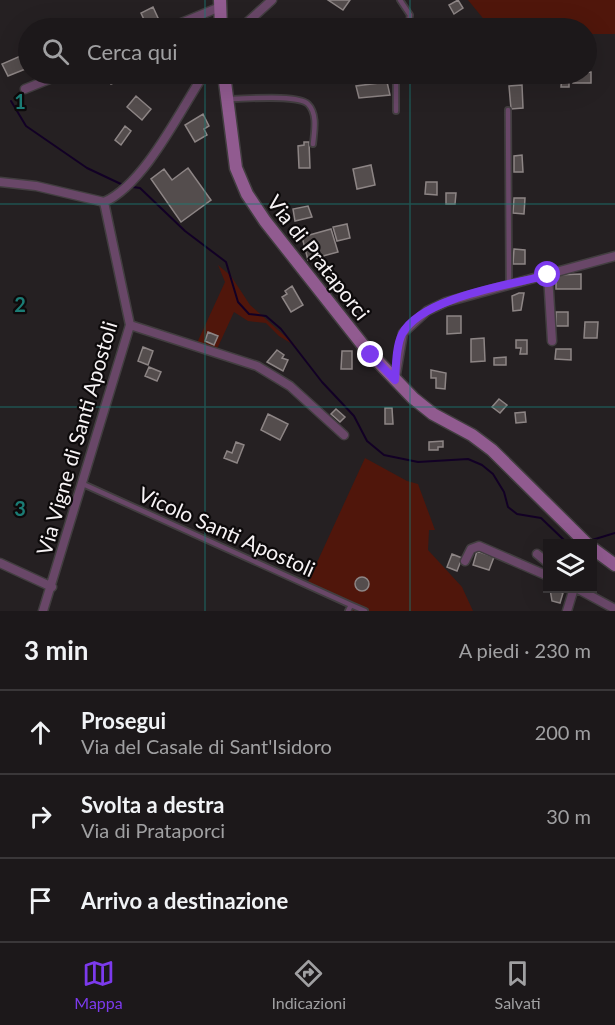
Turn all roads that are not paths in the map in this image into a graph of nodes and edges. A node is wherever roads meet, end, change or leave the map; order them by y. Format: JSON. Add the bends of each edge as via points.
{"nodes":[{"id":1,"x":272,"y":0,"type":"edge"},
{"id":2,"x":400,"y":0,"type":"edge"},
{"id":3,"x":220,"y":3,"type":"edge"},
{"id":4,"x":189,"y":18,"type":"edge"},
{"id":5,"x":221,"y":18,"type":"edge"},
{"id":6,"x":252,"y":18,"type":"edge"},
{"id":7,"x":410,"y":18,"type":"edge"},
{"id":8,"x":37,"y":84,"type":"edge"},
{"id":9,"x":198,"y":84,"type":"edge"},
{"id":10,"x":225,"y":84,"type":"edge"},
{"id":11,"x":396,"y":84,"type":"edge"},
{"id":12,"x":25,"y":89,"type":"dead end"},
{"id":13,"x":227,"y":99,"type":"junction"},
{"id":14,"x":508,"y":110,"type":"dead end"},
{"id":15,"x":396,"y":111,"type":"dead end"},
{"id":16,"x":313,"y":144,"type":"dead end"},
{"id":17,"x":0,"y":182,"type":"edge"},
{"id":18,"x":104,"y":202,"type":"junction"},
{"id":19,"x":615,"y":256,"type":"edge"},
{"id":20,"x":548,"y":275,"type":"junction"},
{"id":21,"x":509,"y":285,"type":"junction"},
{"id":22,"x":130,"y":325,"type":"junction"},
{"id":23,"x":552,"y":341,"type":"dead end"},
{"id":24,"x":395,"y":380,"type":"junction"},
{"id":25,"x":344,"y":435,"type":"dead end"},
{"id":26,"x":83,"y":484,"type":"junction"},
{"id":27,"x":583,"y":539,"type":"edge"},
{"id":28,"x":597,"y":552,"type":"edge"},
{"id":29,"x":537,"y":554,"type":"dead end"},
{"id":30,"x":543,"y":559,"type":"edge"},
{"id":31,"x":465,"y":561,"type":"dead end"},
{"id":32,"x":0,"y":563,"type":"edge"},
{"id":33,"x":614,"y":567,"type":"edge"},
{"id":34,"x":543,"y":574,"type":"edge"},
{"id":35,"x":52,"y":587,"type":"junction"},
{"id":36,"x":573,"y":593,"type":"edge"},
{"id":37,"x":585,"y":593,"type":"edge"},
{"id":38,"x":351,"y":605,"type":"junction"},
{"id":39,"x":615,"y":609,"type":"edge"},
{"id":40,"x":43,"y":611,"type":"edge"},
{"id":41,"x":348,"y":611,"type":"edge"},
{"id":42,"x":365,"y":611,"type":"edge"},
{"id":43,"x":567,"y":611,"type":"edge"}],
"edges":[{"from":1,"to":6,"type":"street"},
{"from":2,"to":7,"type":"lane"},
{"from":3,"to":4,"type":"street"},
{"from":3,"to":5,"type":"street"},
{"from":8,"to":12,"type":"street"},
{"from":9,"to":18,"type":"street","via":[[135,181]]},
{"from":10,"to":13,"type":"street","name":"Via di Prataporci"},
{"from":11,"to":15,"type":"lane"},
{"from":13,"to":16,"type":"lane","via":[[305,102],[315,122]]},
{"from":13,"to":24,"type":"street","name":"Via di Prataporci","via":[[236,168],[250,199],[352,332]]},
{"from":14,"to":21,"type":"lane"},
{"from":17,"to":18,"type":"street"},
{"from":18,"to":22,"type":"street","name":"Via Vigne di Santi Apostoli"},
{"from":19,"to":20,"type":"street"},
{"from":20,"to":21,"type":"street"},
{"from":20,"to":23,"type":"street"},
{"from":21,"to":24,"type":"street","via":[[446,302],[412,323],[400,341]]},
{"from":22,"to":25,"type":"street","via":[[257,366],[290,386]]},
{"from":22,"to":26,"type":"street","name":"Via Vigne di Santi Apostoli"},
{"from":24,"to":27,"type":"street","name":"Via di Prataporci","via":[[429,412],[492,450]]},
{"from":26,"to":35,"type":"street","name":"Via Vigne di Santi Apostoli"},
{"from":26,"to":38,"type":"lane","name":"Vicolo Santi Apostoli"},
{"from":28,"to":33,"type":"street"},
{"from":29,"to":30,"type":"street"},
{"from":31,"to":34,"type":"street","via":[[471,549],[479,546]]},
{"from":32,"to":35,"type":"street"},
{"from":35,"to":40,"type":"street","name":"Via Vigne di Santi Apostoli"},
{"from":36,"to":43,"type":"street"},
{"from":37,"to":39,"type":"street"},
{"from":38,"to":41,"type":"lane"},
{"from":38,"to":42,"type":"lane","name":"Vicolo Santi Apostoli"}]}
